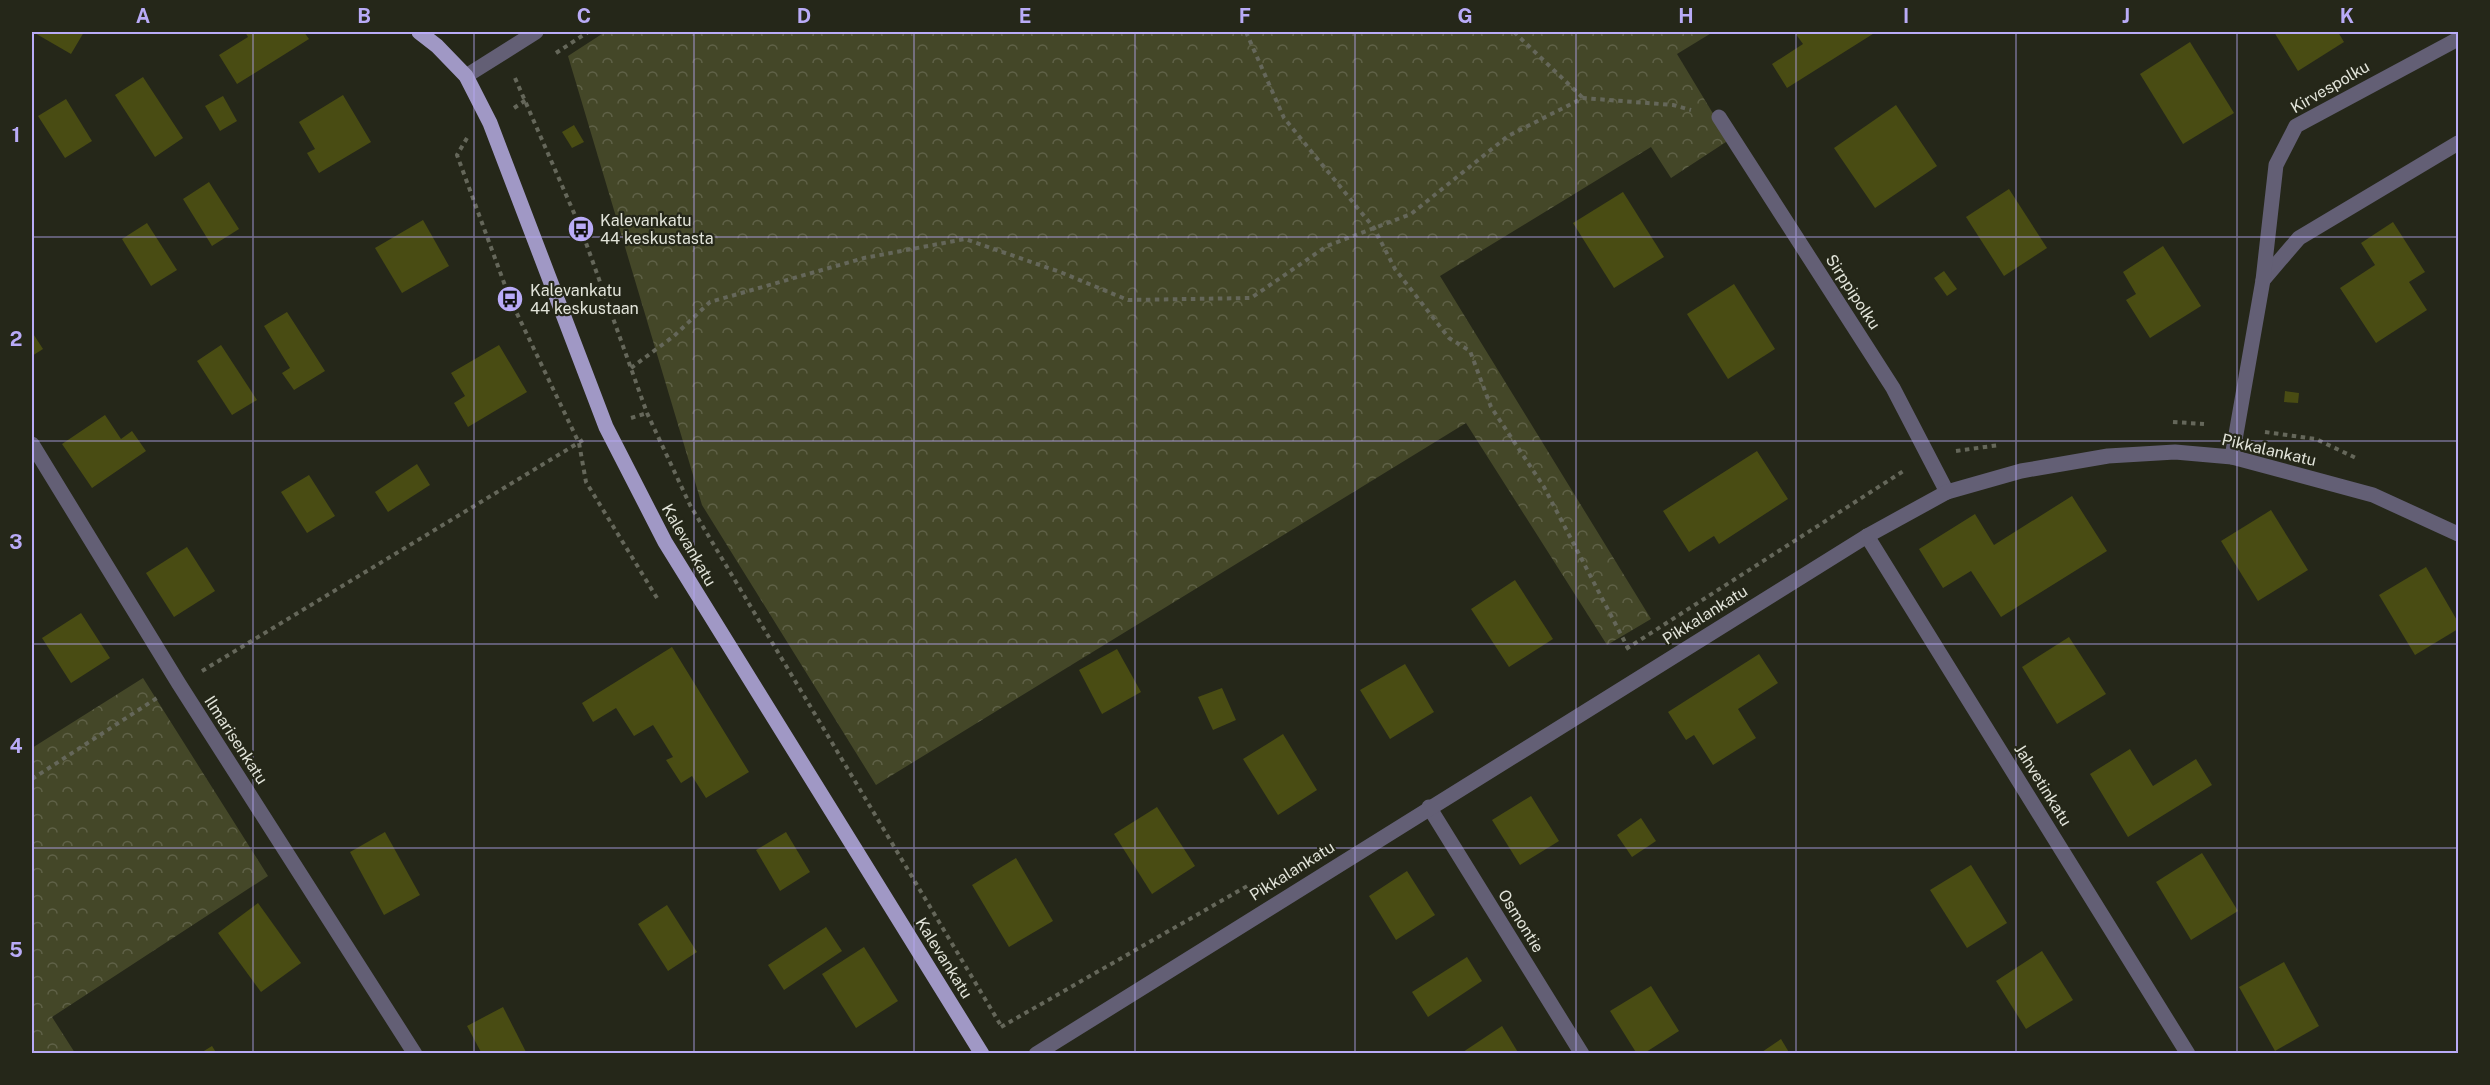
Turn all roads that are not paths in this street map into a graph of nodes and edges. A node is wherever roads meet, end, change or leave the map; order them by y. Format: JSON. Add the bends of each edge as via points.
{"nodes":[{"id":1,"x":419,"y":32,"type":"edge"},
{"id":2,"x":536,"y":32,"type":"edge"},
{"id":3,"x":2458,"y":39,"type":"edge"},
{"id":4,"x":466,"y":76,"type":"junction"},
{"id":5,"x":1719,"y":117,"type":"road end"},
{"id":6,"x":2458,"y":143,"type":"edge"},
{"id":7,"x":2263,"y":280,"type":"junction"},
{"id":8,"x":32,"y":444,"type":"edge"},
{"id":9,"x":2232,"y":457,"type":"junction"},
{"id":10,"x":1947,"y":492,"type":"junction"},
{"id":11,"x":2458,"y":534,"type":"edge"},
{"id":12,"x":1867,"y":536,"type":"junction"},
{"id":13,"x":1429,"y":807,"type":"junction"},
{"id":14,"x":415,"y":1053,"type":"edge"},
{"id":15,"x":982,"y":1053,"type":"edge"},
{"id":16,"x":1036,"y":1053,"type":"edge"},
{"id":17,"x":1582,"y":1053,"type":"edge"},
{"id":18,"x":2188,"y":1053,"type":"edge"}],
"edges":[{"from":1,"to":4,"type":"main road","name":"Kalevankatu"},
{"from":2,"to":4,"type":"street"},
{"from":3,"to":7,"type":"street","name":"Kirvespolku","via":[[2296,126],[2276,165]]},
{"from":4,"to":15,"type":"main road","name":"Kalevankatu","via":[[490,123],[606,427],[664,542]]},
{"from":5,"to":10,"type":"street","name":"Sirppipolku","via":[[1893,388]]},
{"from":6,"to":7,"type":"street","via":[[2299,238]]},
{"from":7,"to":9,"type":"street","name":"Kirvespolku"},
{"from":8,"to":14,"type":"street","name":"Ilmarisenkatu","via":[[179,684]]},
{"from":9,"to":10,"type":"street","name":"Pikkalankatu","via":[[2175,452],[2108,456],[2021,471]]},
{"from":9,"to":11,"type":"street","name":"Pikkalankatu","via":[[2373,495]]},
{"from":10,"to":12,"type":"street","name":"Pikkalankatu"},
{"from":12,"to":13,"type":"street","name":"Pikkalankatu"},
{"from":12,"to":18,"type":"street","name":"Jahvetinkatu"},
{"from":13,"to":16,"type":"street","name":"Pikkalankatu"},
{"from":13,"to":17,"type":"street","name":"Osmontie"}]}
